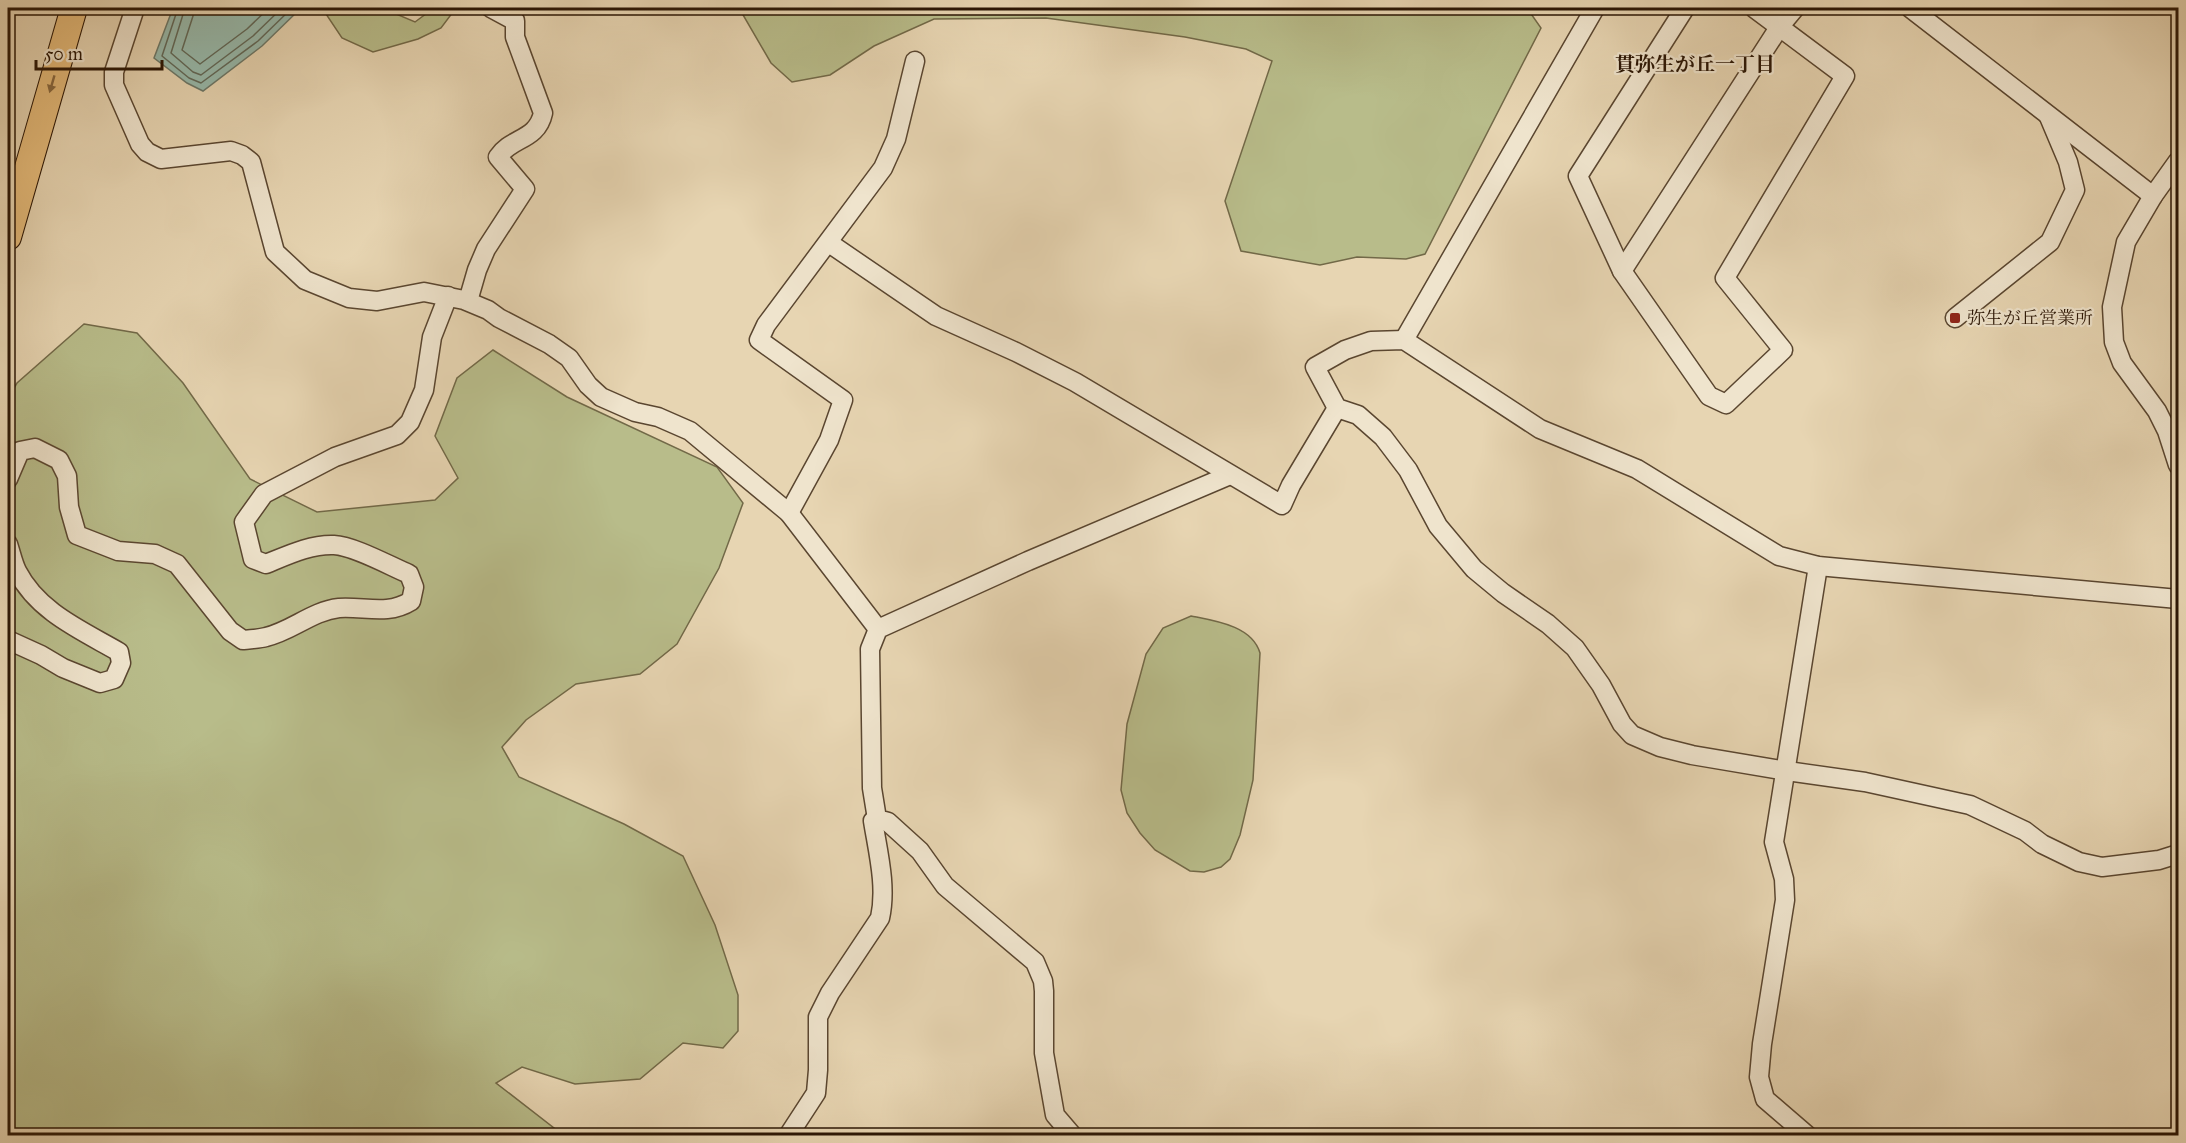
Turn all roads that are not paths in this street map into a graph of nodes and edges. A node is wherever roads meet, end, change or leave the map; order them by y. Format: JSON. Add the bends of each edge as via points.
{"nodes":[{"id":1,"x":74,"y":8,"type":"edge"},
{"id":2,"x":135,"y":8,"type":"edge"},
{"id":3,"x":491,"y":8,"type":"edge"},
{"id":4,"x":1595,"y":8,"type":"edge"},
{"id":5,"x":1685,"y":8,"type":"edge"},
{"id":6,"x":1754,"y":8,"type":"edge"},
{"id":7,"x":1795,"y":8,"type":"edge"},
{"id":8,"x":1910,"y":8,"type":"edge"},
{"id":9,"x":514,"y":14,"type":"edge"},
{"id":10,"x":1780,"y":26,"type":"junction"},
{"id":11,"x":915,"y":61,"type":"dead end"},
{"id":12,"x":2049,"y":115,"type":"junction"},
{"id":13,"x":2178,"y":161,"type":"edge"},
{"id":14,"x":2153,"y":196,"type":"junction"},
{"id":15,"x":8,"y":237,"type":"edge"},
{"id":16,"x":829,"y":243,"type":"junction"},
{"id":17,"x":1622,"y":271,"type":"junction"},
{"id":18,"x":448,"y":296,"type":"junction"},
{"id":19,"x":468,"y":301,"type":"junction"},
{"id":20,"x":1956,"y":318,"type":"dead end"},
{"id":21,"x":1404,"y":340,"type":"junction"},
{"id":22,"x":1337,"y":408,"type":"junction"},
{"id":23,"x":2178,"y":465,"type":"edge"},
{"id":24,"x":1230,"y":475,"type":"junction"},
{"id":25,"x":8,"y":479,"type":"edge"},
{"id":26,"x":789,"y":513,"type":"junction"},
{"id":27,"x":8,"y":544,"type":"edge"},
{"id":28,"x":1818,"y":567,"type":"junction"},
{"id":29,"x":2178,"y":599,"type":"edge"},
{"id":30,"x":878,"y":629,"type":"junction"},
{"id":31,"x":8,"y":640,"type":"edge"},
{"id":32,"x":1787,"y":771,"type":"junction"},
{"id":33,"x":877,"y":819,"type":"junction"},
{"id":34,"x":2178,"y":854,"type":"edge"},
{"id":35,"x":788,"y":1136,"type":"edge"},
{"id":36,"x":1073,"y":1136,"type":"edge"},
{"id":37,"x":1809,"y":1136,"type":"edge"}],
"edges":[{"from":1,"to":15,"type":"highway","one_way":true},
{"from":2,"to":18,"type":"street","via":[[114,72],[114,85],[147,152],[161,159],[231,151],[251,162],[275,252],[305,280],[349,298],[377,301],[424,292]]},
{"from":3,"to":9,"type":"street"},
{"from":4,"to":21,"type":"street"},
{"from":5,"to":17,"type":"street","via":[[1578,176]]},
{"from":6,"to":10,"type":"street"},
{"from":7,"to":10,"type":"street"},
{"from":8,"to":12,"type":"street"},
{"from":9,"to":19,"type":"street","via":[[515,37],[543,113],[535,131],[498,157],[525,189],[486,249]]},
{"from":10,"to":17,"type":"street"},
{"from":10,"to":17,"type":"street","via":[[1845,76],[1725,278],[1783,350],[1725,404],[1709,396]]},
{"from":11,"to":16,"type":"street","via":[[896,139],[883,168]]},
{"from":12,"to":14,"type":"street"},
{"from":12,"to":20,"type":"street","via":[[2075,190],[2050,242]]},
{"from":13,"to":14,"type":"street"},
{"from":14,"to":23,"type":"street","via":[[2126,242],[2112,307],[2114,342],[2122,363],[2157,411]]},
{"from":16,"to":24,"type":"street","via":[[936,316],[1075,382]]},
{"from":16,"to":26,"type":"street","via":[[759,340],[843,400],[829,440]]},
{"from":18,"to":19,"type":"street"},
{"from":18,"to":25,"type":"street","via":[[432,337],[424,390],[410,422],[397,435],[335,457],[264,494],[244,522],[253,559],[266,564],[307,548],[334,545],[409,574],[414,587],[411,601],[401,607],[379,611],[338,608],[309,616],[267,637],[243,640],[230,631],[177,564],[154,554],[117,551],[77,535],[69,507],[67,476],[59,460],[35,448],[20,451]]},
{"from":19,"to":26,"type":"street","via":[[569,358],[601,397],[690,431]]},
{"from":21,"to":22,"type":"street","via":[[1371,341],[1315,367]]},
{"from":21,"to":28,"type":"street","via":[[1540,429],[1637,469],[1779,556]]},
{"from":22,"to":24,"type":"street","via":[[1282,505]]},
{"from":22,"to":32,"type":"street","via":[[1358,415],[1383,437],[1408,470],[1438,526],[1474,569],[1575,648],[1632,735],[1660,747]]},
{"from":24,"to":30,"type":"street"},
{"from":26,"to":30,"type":"street"},
{"from":27,"to":31,"type":"street","via":[[28,589],[52,614],[119,652],[121,663],[114,679],[100,683]]},
{"from":28,"to":29,"type":"street"},
{"from":28,"to":32,"type":"street"},
{"from":30,"to":33,"type":"street","via":[[870,649],[872,788]]},
{"from":32,"to":34,"type":"street","via":[[1865,782],[1970,805],[2079,862],[2102,867]]},
{"from":32,"to":37,"type":"street","via":[[1774,842],[1785,900],[1759,1077],[1765,1099]]},
{"from":33,"to":35,"type":"street","via":[[873,821],[883,905],[880,918],[818,1017],[816,1093]]},
{"from":33,"to":36,"type":"street","via":[[888,822],[920,851],[945,886],[1035,962],[1043,981],[1044,1053],[1055,1115]]}]}
